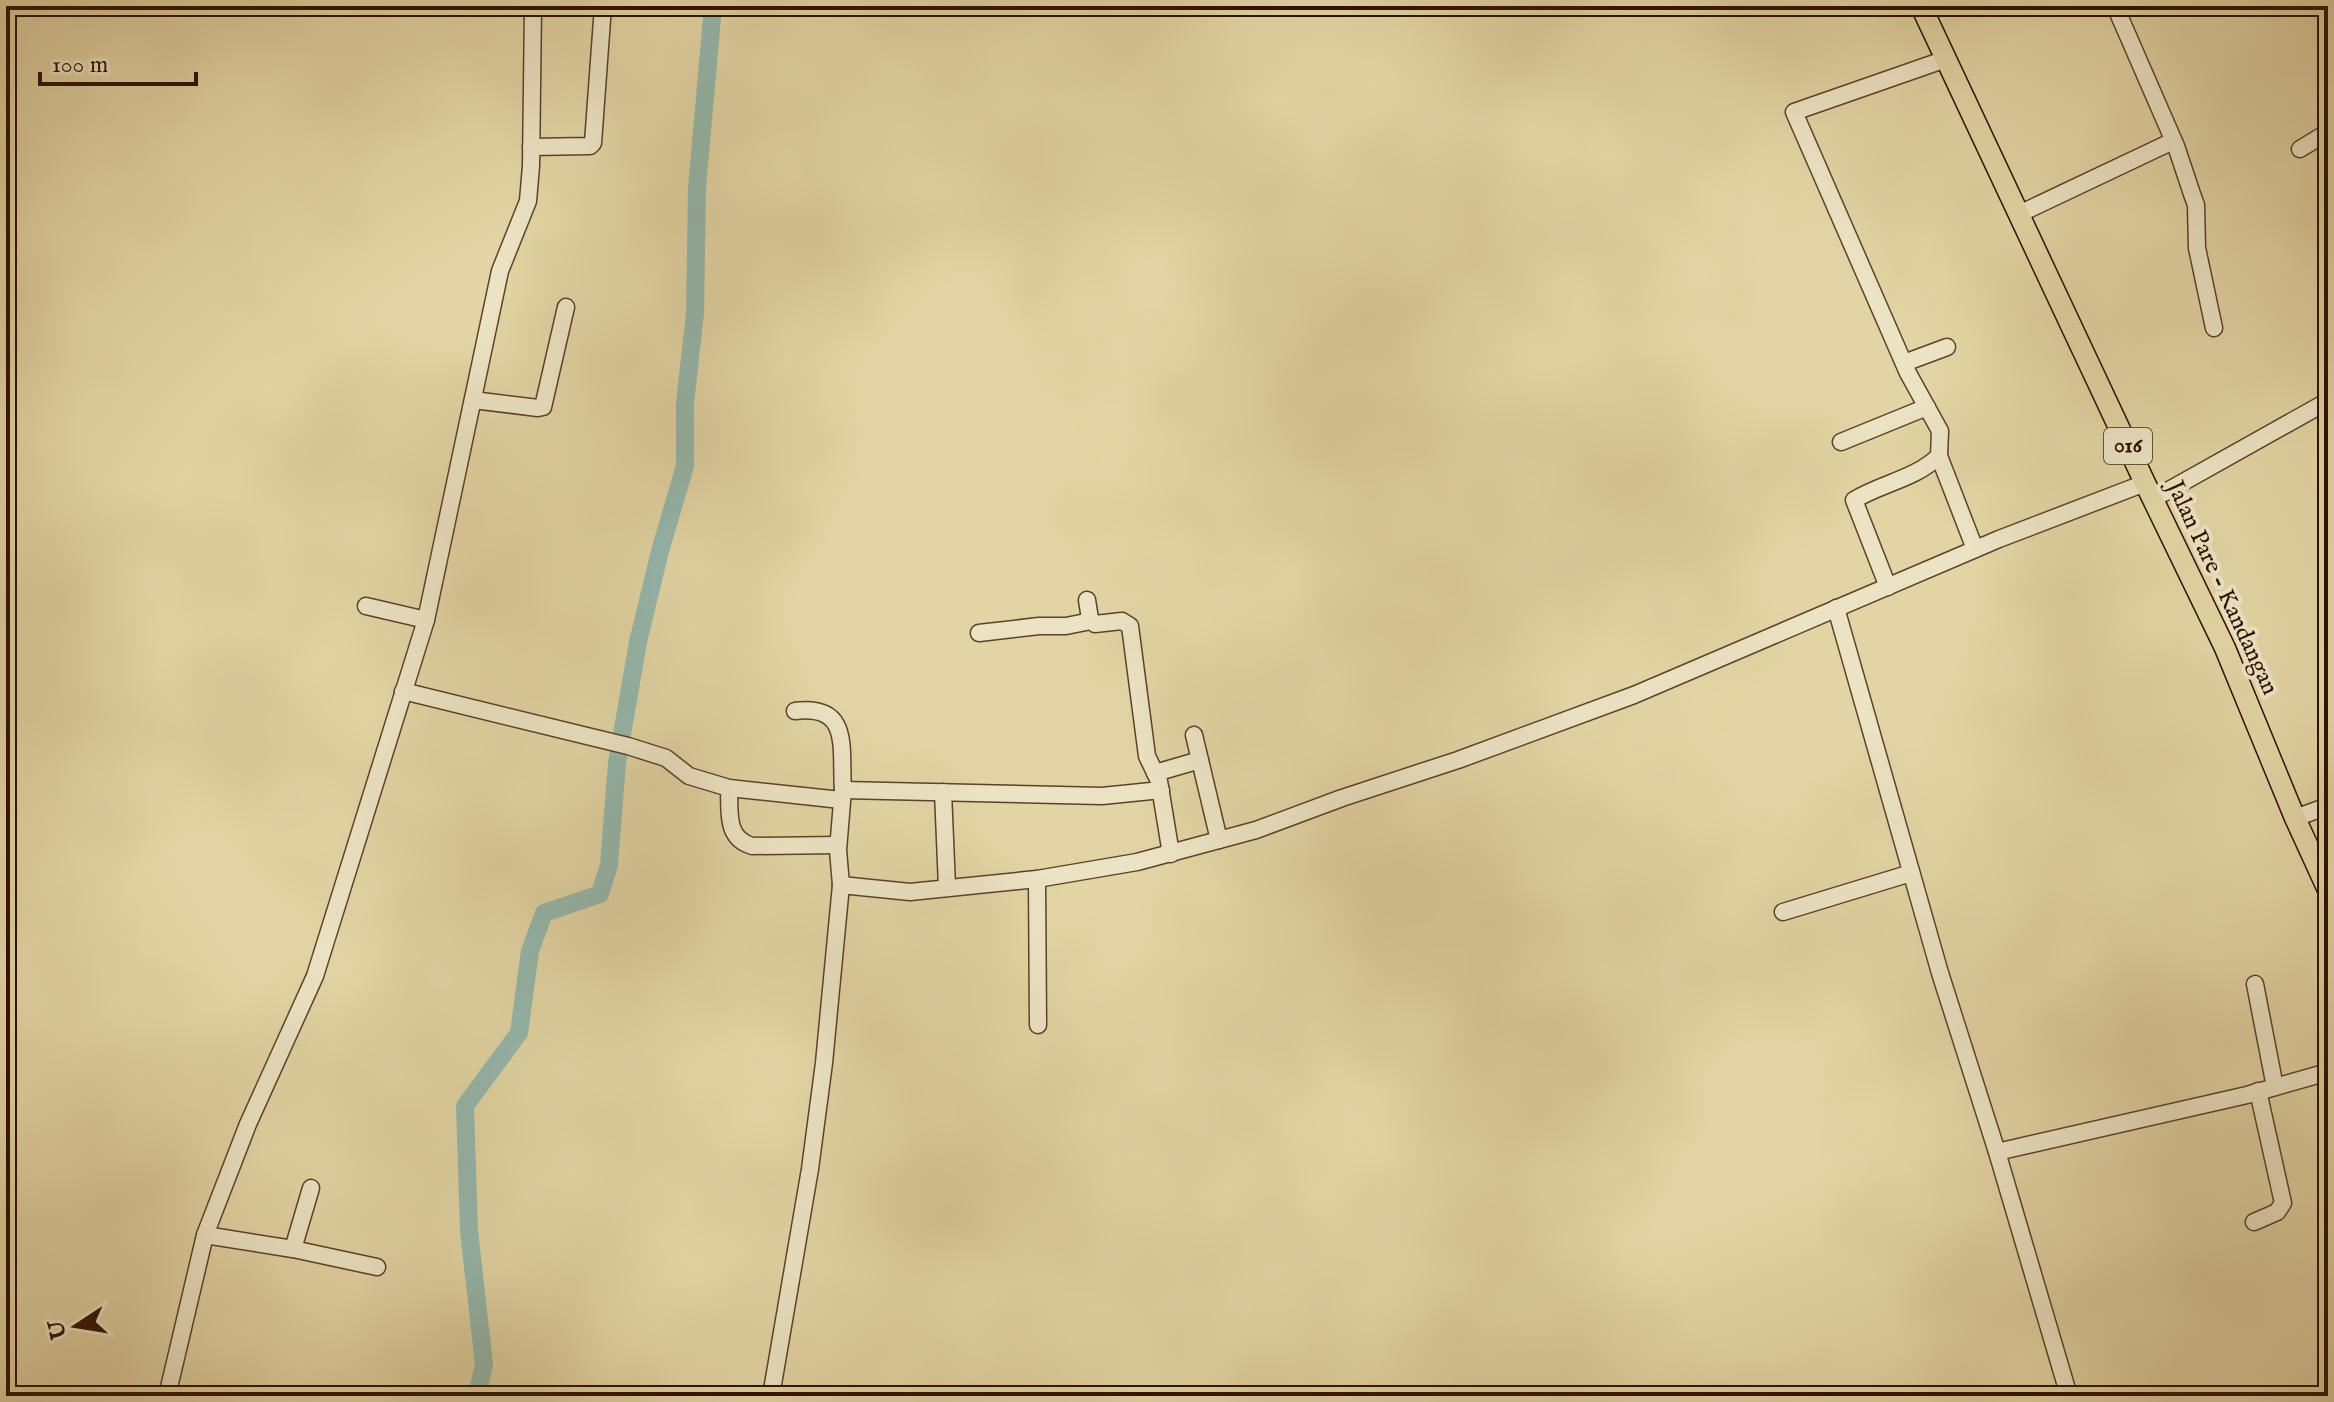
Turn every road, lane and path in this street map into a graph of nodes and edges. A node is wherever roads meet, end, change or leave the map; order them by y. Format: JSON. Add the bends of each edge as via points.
{"nodes":[{"id":1,"x":533,"y":6,"type":"edge"},
{"id":2,"x":603,"y":6,"type":"edge"},
{"id":3,"x":1921,"y":6,"type":"edge"},
{"id":4,"x":2115,"y":6,"type":"edge"},
{"id":5,"x":1946,"y":59,"type":"junction"},
{"id":6,"x":2328,"y":132,"type":"edge"},
{"id":7,"x":2173,"y":141,"type":"junction"},
{"id":8,"x":531,"y":147,"type":"junction"},
{"id":9,"x":2300,"y":149,"type":"dead end"},
{"id":10,"x":2019,"y":214,"type":"junction"},
{"id":11,"x":566,"y":307,"type":"dead end"},
{"id":12,"x":2214,"y":328,"type":"dead end"},
{"id":13,"x":1947,"y":347,"type":"dead end"},
{"id":14,"x":1904,"y":363,"type":"junction"},
{"id":15,"x":473,"y":400,"type":"junction"},
{"id":16,"x":2328,"y":401,"type":"edge"},
{"id":17,"x":1927,"y":407,"type":"junction"},
{"id":18,"x":1841,"y":442,"type":"dead end"},
{"id":19,"x":1939,"y":456,"type":"junction"},
{"id":20,"x":2149,"y":491,"type":"junction"},
{"id":21,"x":1975,"y":549,"type":"junction"},
{"id":22,"x":1888,"y":587,"type":"junction"},
{"id":23,"x":1087,"y":600,"type":"dead end"},
{"id":24,"x":366,"y":606,"type":"dead end"},
{"id":25,"x":1836,"y":608,"type":"junction"},
{"id":26,"x":426,"y":620,"type":"junction"},
{"id":27,"x":1091,"y":621,"type":"junction"},
{"id":28,"x":979,"y":633,"type":"dead end"},
{"id":29,"x":403,"y":691,"type":"junction"},
{"id":30,"x":795,"y":711,"type":"dead end"},
{"id":31,"x":1194,"y":735,"type":"dead end"},
{"id":32,"x":1200,"y":760,"type":"junction"},
{"id":33,"x":1155,"y":773,"type":"junction"},
{"id":34,"x":729,"y":788,"type":"junction"},
{"id":35,"x":1161,"y":790,"type":"junction"},
{"id":36,"x":943,"y":792,"type":"junction"},
{"id":37,"x":842,"y":795,"type":"junction"},
{"id":38,"x":2328,"y":806,"type":"edge"},
{"id":39,"x":2295,"y":818,"type":"junction"},
{"id":40,"x":1219,"y":840,"type":"junction"},
{"id":41,"x":838,"y":845,"type":"junction"},
{"id":42,"x":1171,"y":854,"type":"junction"},
{"id":43,"x":1911,"y":873,"type":"junction"},
{"id":44,"x":1037,"y":879,"type":"junction"},
{"id":45,"x":841,"y":885,"type":"junction"},
{"id":46,"x":947,"y":887,"type":"junction"},
{"id":47,"x":2328,"y":890,"type":"edge"},
{"id":48,"x":1783,"y":912,"type":"dead end"},
{"id":49,"x":2255,"y":984,"type":"dead end"},
{"id":50,"x":1038,"y":1025,"type":"dead end"},
{"id":51,"x":2328,"y":1072,"type":"edge"},
{"id":52,"x":2275,"y":1087,"type":"junction"},
{"id":53,"x":2258,"y":1091,"type":"junction"},
{"id":54,"x":1997,"y":1152,"type":"junction"},
{"id":55,"x":311,"y":1188,"type":"dead end"},
{"id":56,"x":2254,"y":1222,"type":"dead end"},
{"id":57,"x":205,"y":1235,"type":"junction"},
{"id":58,"x":293,"y":1249,"type":"junction"},
{"id":59,"x":377,"y":1267,"type":"dead end"},
{"id":60,"x":167,"y":1396,"type":"edge"},
{"id":61,"x":771,"y":1396,"type":"edge"},
{"id":62,"x":2069,"y":1396,"type":"edge"}],
"edges":[{"from":1,"to":8,"type":"street"},
{"from":2,"to":8,"type":"street","via":[[593,143]]},
{"from":3,"to":5,"type":"main road","name":"Jalan Pare - Kandangan","number":"016"},
{"from":4,"to":7,"type":"street"},
{"from":5,"to":10,"type":"main road","name":"Jalan Pare - Kandangan","number":"016"},
{"from":5,"to":14,"type":"street","via":[[1794,112]]},
{"from":6,"to":9,"type":"street"},
{"from":7,"to":10,"type":"street"},
{"from":7,"to":12,"type":"street","via":[[2196,205],[2197,248]]},
{"from":8,"to":15,"type":"street","via":[[528,201],[503,263]]},
{"from":10,"to":20,"type":"main road","name":"Jalan Pare - Kandangan","number":"016"},
{"from":11,"to":15,"type":"street","via":[[543,407]]},
{"from":13,"to":14,"type":"street"},
{"from":14,"to":17,"type":"street"},
{"from":15,"to":26,"type":"street"},
{"from":16,"to":20,"type":"street"},
{"from":17,"to":18,"type":"street"},
{"from":17,"to":19,"type":"street","via":[[1940,431]]},
{"from":19,"to":21,"type":"street"},
{"from":19,"to":22,"type":"street","via":[[1917,474],[1854,500]]},
{"from":20,"to":21,"type":"street"},
{"from":20,"to":39,"type":"main road","name":"Jalan Pare - Kandangan","number":"016","via":[[2225,648]]},
{"from":21,"to":22,"type":"street"},
{"from":22,"to":25,"type":"street"},
{"from":23,"to":27,"type":"street"},
{"from":24,"to":26,"type":"street"},
{"from":25,"to":40,"type":"street","via":[[1634,695]]},
{"from":25,"to":43,"type":"street"},
{"from":26,"to":29,"type":"street"},
{"from":27,"to":28,"type":"street"},
{"from":27,"to":33,"type":"street","via":[[1130,626],[1147,756]]},
{"from":29,"to":34,"type":"street","via":[[620,744],[666,758],[689,776]]},
{"from":29,"to":57,"type":"street","via":[[315,976]]},
{"from":30,"to":37,"type":"street","via":[[823,711],[837,724]]},
{"from":31,"to":32,"type":"street"},
{"from":32,"to":33,"type":"street"},
{"from":32,"to":40,"type":"street"},
{"from":33,"to":35,"type":"street"},
{"from":34,"to":37,"type":"street"},
{"from":34,"to":41,"type":"street","via":[[731,828],[743,843]]},
{"from":35,"to":36,"type":"street","via":[[1102,796]]},
{"from":35,"to":42,"type":"street"},
{"from":36,"to":37,"type":"street"},
{"from":36,"to":46,"type":"street"},
{"from":37,"to":41,"type":"street"},
{"from":38,"to":39,"type":"street"},
{"from":39,"to":47,"type":"main road","name":"Jalan Pare - Kandangan","number":"016"},
{"from":40,"to":42,"type":"street"},
{"from":41,"to":45,"type":"street"},
{"from":42,"to":44,"type":"street"},
{"from":43,"to":48,"type":"street"},
{"from":43,"to":54,"type":"street"},
{"from":44,"to":46,"type":"street"},
{"from":44,"to":50,"type":"street"},
{"from":45,"to":46,"type":"street","via":[[910,892]]},
{"from":45,"to":61,"type":"street","via":[[810,1169]]},
{"from":49,"to":52,"type":"street"},
{"from":51,"to":52,"type":"street"},
{"from":52,"to":53,"type":"street"},
{"from":53,"to":54,"type":"street"},
{"from":53,"to":56,"type":"street","via":[[2283,1203],[2277,1212]]},
{"from":54,"to":62,"type":"street"},
{"from":55,"to":58,"type":"street"},
{"from":57,"to":58,"type":"street"},
{"from":57,"to":60,"type":"street"},
{"from":58,"to":59,"type":"street"}]}
